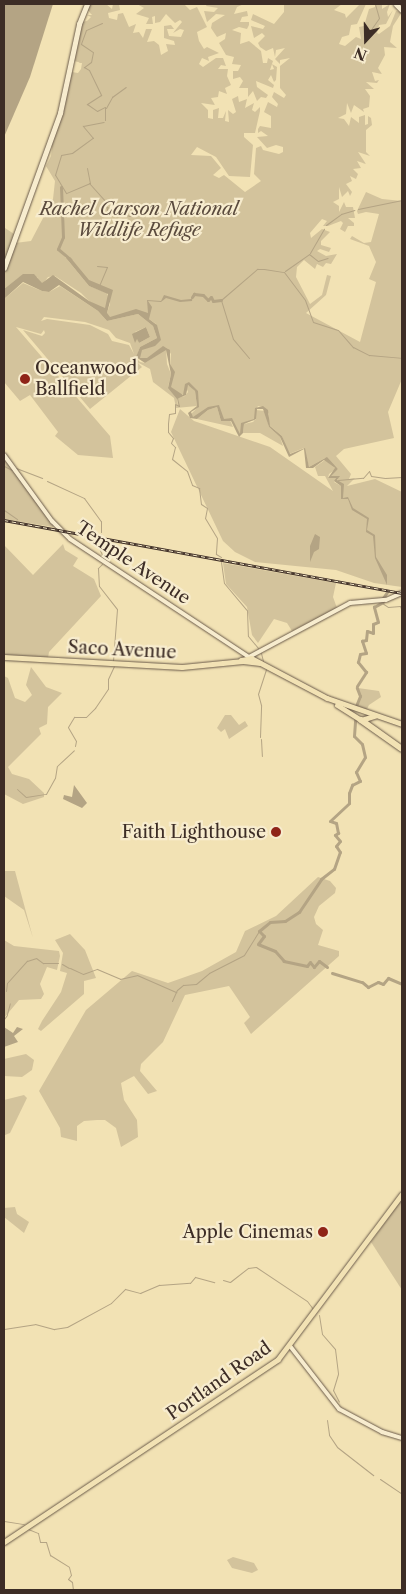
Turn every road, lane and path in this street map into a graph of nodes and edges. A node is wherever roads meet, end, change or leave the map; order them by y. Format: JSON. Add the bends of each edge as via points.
{"nodes":[{"id":1,"x":87,"y":4,"type":"edge"},
{"id":2,"x":396,"y":4,"type":"edge"},
{"id":3,"x":402,"y":10,"type":"edge"},
{"id":4,"x":4,"y":268,"type":"edge"},
{"id":5,"x":4,"y":455,"type":"edge"},
{"id":6,"x":402,"y":593,"type":"edge"},
{"id":7,"x":4,"y":657,"type":"edge"},
{"id":8,"x":247,"y":658,"type":"junction"},
{"id":9,"x":327,"y":698,"type":"junction"},
{"id":10,"x":365,"y":718,"type":"junction"},
{"id":11,"x":402,"y":724,"type":"edge"},
{"id":12,"x":402,"y":744,"type":"edge"},
{"id":13,"x":402,"y":749,"type":"edge"},
{"id":14,"x":402,"y":1194,"type":"edge"},
{"id":15,"x":290,"y":1346,"type":"junction"},
{"id":16,"x":402,"y":1438,"type":"edge"},
{"id":17,"x":4,"y":1542,"type":"edge"}],
"edges":[{"from":1,"to":4,"type":"main road","via":[[79,24],[60,113]]},
{"from":2,"to":3,"type":"main road"},
{"from":5,"to":8,"type":"street","name":"Temple Avenue","via":[[70,539]]},
{"from":6,"to":8,"type":"street","via":[[386,600],[348,604]]},
{"from":7,"to":8,"type":"main road","name":"Saco Avenue","via":[[182,667],[239,662]]},
{"from":8,"to":9,"type":"main road","name":"Saco Avenue"},
{"from":9,"to":10,"type":"main road"},
{"from":9,"to":10,"type":"main road"},
{"from":10,"to":11,"type":"main road","via":[[377,716]]},
{"from":10,"to":12,"type":"highway"},
{"from":10,"to":13,"type":"highway"},
{"from":14,"to":15,"type":"main road","name":"Portland Road"},
{"from":15,"to":16,"type":"street","via":[[339,1409],[378,1430]]},
{"from":15,"to":17,"type":"main road","name":"Portland Road","via":[[263,1370]]}]}
